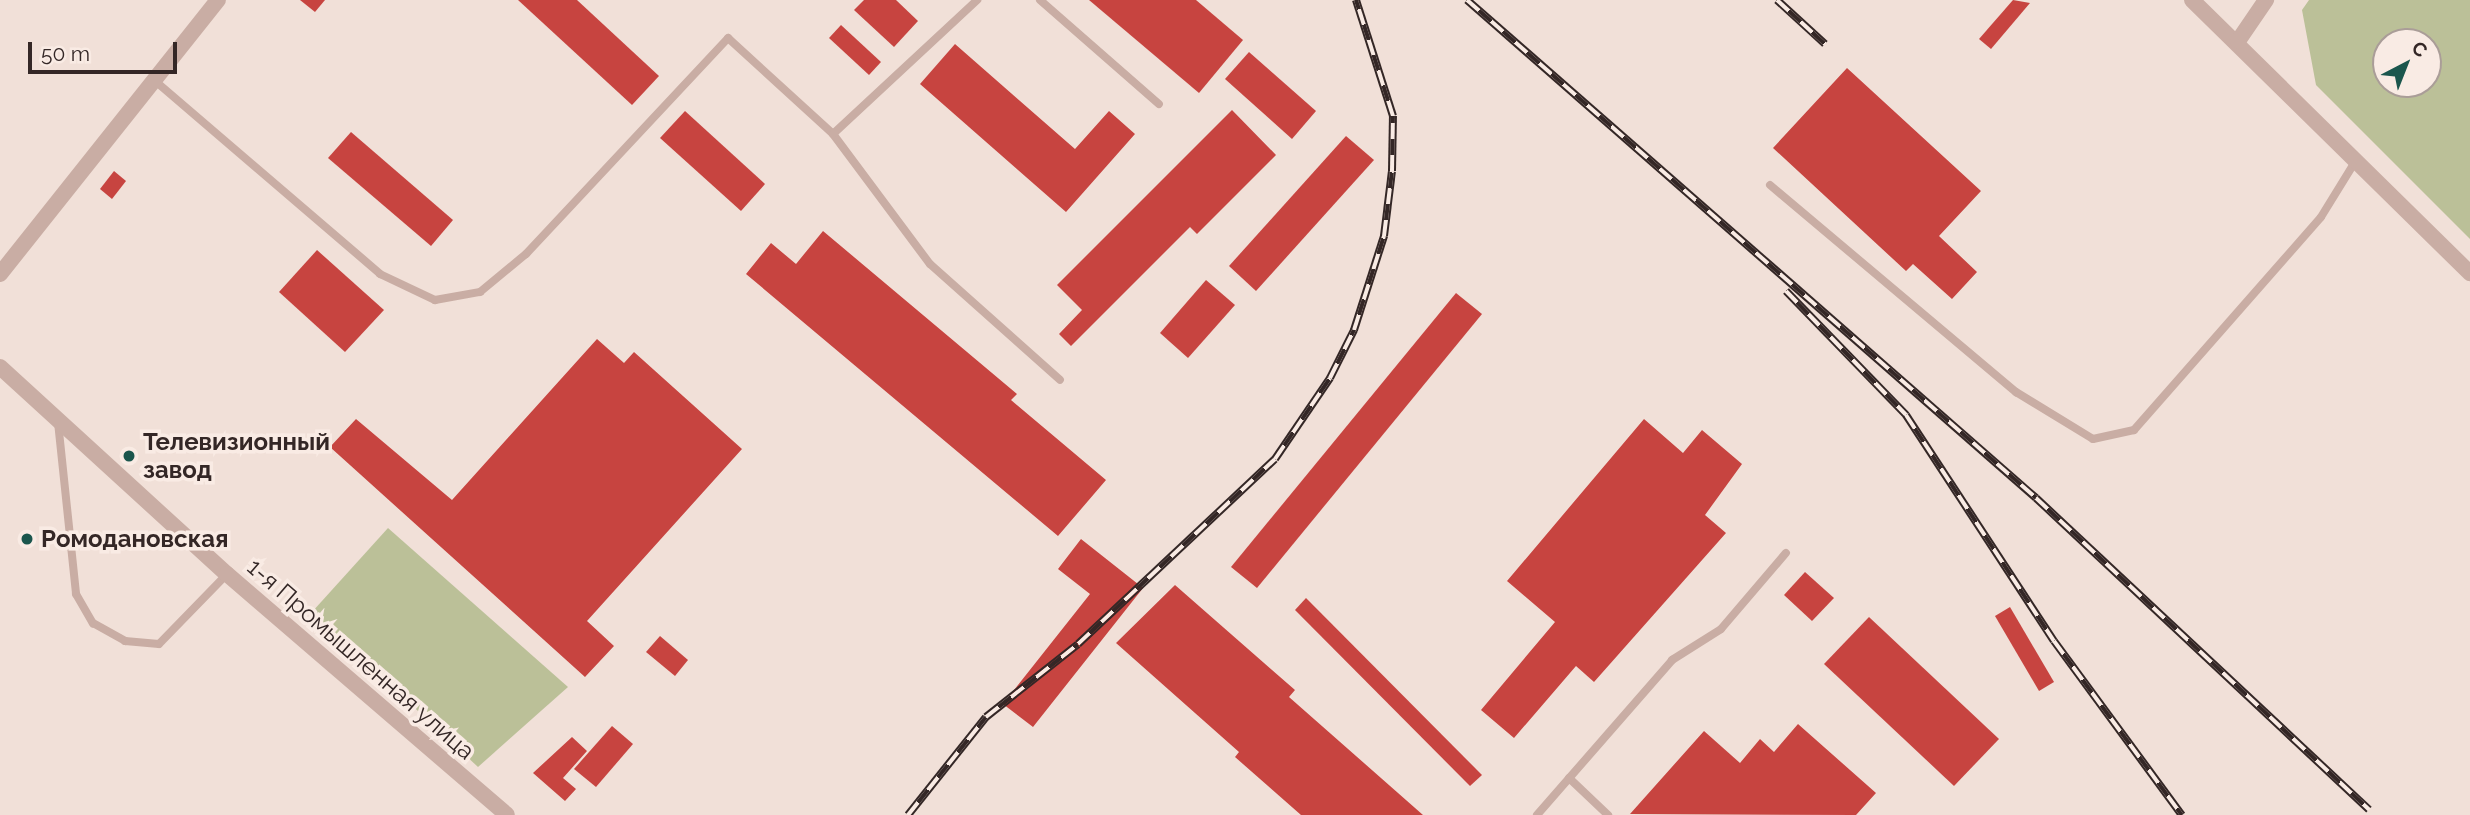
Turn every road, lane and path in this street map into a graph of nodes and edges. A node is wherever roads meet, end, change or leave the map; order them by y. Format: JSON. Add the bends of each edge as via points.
{"nodes":[{"id":1,"x":218,"y":0,"type":"edge"},
{"id":2,"x":977,"y":0,"type":"edge"},
{"id":3,"x":1040,"y":0,"type":"edge"},
{"id":4,"x":2192,"y":0,"type":"edge"},
{"id":5,"x":2266,"y":0,"type":"edge"},
{"id":6,"x":2238,"y":41,"type":"junction"},
{"id":7,"x":154,"y":80,"type":"junction"},
{"id":8,"x":1159,"y":104,"type":"dead end"},
{"id":9,"x":833,"y":134,"type":"junction"},
{"id":10,"x":2355,"y":162,"type":"junction"},
{"id":11,"x":1770,"y":185,"type":"dead end"},
{"id":12,"x":2470,"y":273,"type":"edge"},
{"id":13,"x":0,"y":274,"type":"edge"},
{"id":14,"x":0,"y":367,"type":"edge"},
{"id":15,"x":1060,"y":380,"type":"dead end"},
{"id":16,"x":57,"y":419,"type":"junction"},
{"id":17,"x":1786,"y":553,"type":"dead end"},
{"id":18,"x":227,"y":574,"type":"junction"},
{"id":19,"x":1569,"y":778,"type":"junction"},
{"id":20,"x":507,"y":815,"type":"edge"},
{"id":21,"x":1536,"y":815,"type":"edge"},
{"id":22,"x":1608,"y":815,"type":"edge"}],
"edges":[{"from":1,"to":7,"type":"street"},
{"from":2,"to":9,"type":"lane"},
{"from":3,"to":8,"type":"lane"},
{"from":4,"to":6,"type":"street"},
{"from":5,"to":6,"type":"street"},
{"from":6,"to":10,"type":"street"},
{"from":7,"to":9,"type":"lane","via":[[380,274],[436,300],[480,292],[526,254],[728,38]]},
{"from":7,"to":13,"type":"street"},
{"from":9,"to":15,"type":"lane","via":[[930,264]]},
{"from":10,"to":11,"type":"lane","via":[[2321,217],[2134,430],[2093,439],[2016,392]]},
{"from":10,"to":12,"type":"street"},
{"from":14,"to":16,"type":"street","name":"1-я Промышленная улица"},
{"from":16,"to":18,"type":"street","name":"1-я Промышленная улица"},
{"from":16,"to":18,"type":"lane","via":[[76,594],[93,623],[125,641],[159,644]]},
{"from":17,"to":19,"type":"lane","via":[[1721,629],[1672,660]]},
{"from":18,"to":20,"type":"street","name":"1-я Промышленная улица"},
{"from":19,"to":21,"type":"lane"},
{"from":19,"to":22,"type":"lane"}]}
